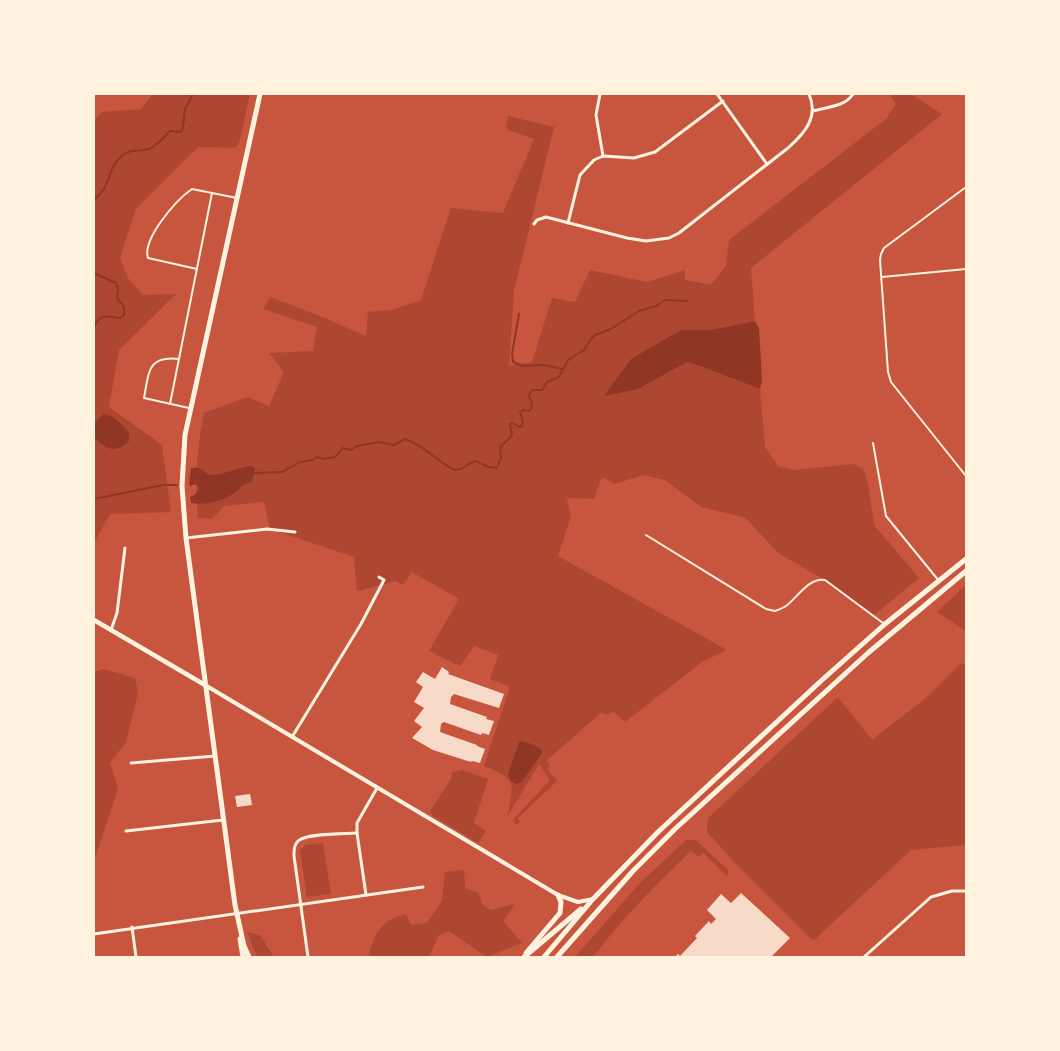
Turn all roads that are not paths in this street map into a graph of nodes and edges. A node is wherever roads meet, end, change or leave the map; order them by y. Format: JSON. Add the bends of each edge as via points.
{"nodes":[{"id":1,"x":260,"y":94,"type":"edge"},
{"id":2,"x":600,"y":94,"type":"edge"},
{"id":3,"x":717,"y":94,"type":"edge"},
{"id":4,"x":809,"y":94,"type":"edge"},
{"id":5,"x":853,"y":94,"type":"edge"},
{"id":6,"x":723,"y":101,"type":"junction"},
{"id":7,"x":813,"y":111,"type":"junction"},
{"id":8,"x":603,"y":156,"type":"junction"},
{"id":9,"x":767,"y":164,"type":"junction"},
{"id":10,"x":966,"y":187,"type":"edge"},
{"id":11,"x":212,"y":193,"type":"junction"},
{"id":12,"x":237,"y":198,"type":"junction"},
{"id":13,"x":568,"y":223,"type":"junction"},
{"id":14,"x":534,"y":224,"type":"dead end"},
{"id":15,"x":198,"y":269,"type":"junction"},
{"id":16,"x":966,"y":269,"type":"edge"},
{"id":17,"x":882,"y":277,"type":"junction"},
{"id":18,"x":179,"y":359,"type":"junction"},
{"id":19,"x":170,"y":404,"type":"junction"},
{"id":20,"x":191,"y":408,"type":"junction"},
{"id":21,"x":873,"y":443,"type":"dead end"},
{"id":22,"x":966,"y":476,"type":"edge"},
{"id":23,"x":294,"y":532,"type":"dead end"},
{"id":24,"x":646,"y":535,"type":"dead end"},
{"id":25,"x":186,"y":538,"type":"junction"},
{"id":26,"x":125,"y":548,"type":"dead end"},
{"id":27,"x":966,"y":559,"type":"edge"},
{"id":28,"x":966,"y":571,"type":"edge"},
{"id":29,"x":379,"y":577,"type":"dead end"},
{"id":30,"x":939,"y":581,"type":"junction"},
{"id":31,"x":94,"y":620,"type":"edge"},
{"id":32,"x":885,"y":624,"type":"junction"},
{"id":33,"x":111,"y":630,"type":"junction"},
{"id":34,"x":205,"y":685,"type":"junction"},
{"id":35,"x":292,"y":737,"type":"junction"},
{"id":36,"x":215,"y":756,"type":"junction"},
{"id":37,"x":131,"y":764,"type":"dead end"},
{"id":38,"x":377,"y":788,"type":"junction"},
{"id":39,"x":223,"y":820,"type":"junction"},
{"id":40,"x":126,"y":831,"type":"dead end"},
{"id":41,"x":356,"y":833,"type":"junction"},
{"id":42,"x":423,"y":887,"type":"dead end"},
{"id":43,"x":966,"y":892,"type":"edge"},
{"id":44,"x":558,"y":895,"type":"junction"},
{"id":45,"x":366,"y":896,"type":"junction"},
{"id":46,"x":593,"y":899,"type":"junction"},
{"id":47,"x":301,"y":905,"type":"junction"},
{"id":48,"x":237,"y":914,"type":"junction"},
{"id":49,"x":132,"y":928,"type":"junction"},
{"id":50,"x":94,"y":934,"type":"edge"},
{"id":51,"x":136,"y":957,"type":"edge"},
{"id":52,"x":243,"y":957,"type":"edge"},
{"id":53,"x":249,"y":957,"type":"edge"},
{"id":54,"x":308,"y":957,"type":"edge"},
{"id":55,"x":523,"y":957,"type":"edge"},
{"id":56,"x":544,"y":957,"type":"edge"},
{"id":57,"x":559,"y":957,"type":"edge"},
{"id":58,"x":864,"y":957,"type":"edge"}],
"edges":[{"from":1,"to":12,"type":"main road"},
{"from":2,"to":8,"type":"street","via":[[596,115]]},
{"from":3,"to":6,"type":"street"},
{"from":4,"to":7,"type":"street"},
{"from":5,"to":7,"type":"street","via":[[840,104]]},
{"from":6,"to":8,"type":"street","via":[[655,152],[634,158]]},
{"from":6,"to":9,"type":"street"},
{"from":7,"to":9,"type":"street","via":[[802,135]]},
{"from":8,"to":13,"type":"street","via":[[589,164],[580,175]]},
{"from":9,"to":13,"type":"street","via":[[668,238],[646,241]]},
{"from":10,"to":17,"type":"lane","via":[[884,248],[881,254]]},
{"from":11,"to":12,"type":"lane"},
{"from":11,"to":15,"type":"lane"},
{"from":11,"to":15,"type":"lane","via":[[192,189],[181,197],[154,232],[146,252],[148,258]]},
{"from":12,"to":20,"type":"main road"},
{"from":13,"to":14,"type":"street","via":[[546,217]]},
{"from":15,"to":18,"type":"lane"},
{"from":16,"to":17,"type":"lane"},
{"from":17,"to":22,"type":"lane","via":[[891,382]]},
{"from":18,"to":19,"type":"lane"},
{"from":18,"to":19,"type":"lane","via":[[158,360],[150,367],[144,398]]},
{"from":19,"to":20,"type":"lane"},
{"from":20,"to":25,"type":"main road","via":[[185,435],[182,486]]},
{"from":21,"to":30,"type":"lane","via":[[886,516]]},
{"from":23,"to":25,"type":"street","via":[[267,529]]},
{"from":24,"to":32,"type":"lane","via":[[766,609],[775,611],[785,606],[820,579]]},
{"from":25,"to":34,"type":"main road"},
{"from":26,"to":33,"type":"street","via":[[117,613]]},
{"from":27,"to":30,"type":"main road"},
{"from":28,"to":57,"type":"main road","via":[[868,653],[684,820],[633,871]]},
{"from":29,"to":35,"type":"street","via":[[384,580],[361,624]]},
{"from":30,"to":32,"type":"main road"},
{"from":31,"to":33,"type":"main road"},
{"from":32,"to":46,"type":"main road","via":[[658,832]]},
{"from":33,"to":34,"type":"main road"},
{"from":34,"to":35,"type":"street"},
{"from":34,"to":36,"type":"main road"},
{"from":35,"to":38,"type":"street"},
{"from":36,"to":37,"type":"street"},
{"from":36,"to":39,"type":"main road"},
{"from":38,"to":41,"type":"street"},
{"from":38,"to":44,"type":"street"},
{"from":39,"to":40,"type":"street"},
{"from":39,"to":48,"type":"main road"},
{"from":41,"to":45,"type":"street"},
{"from":41,"to":47,"type":"street","via":[[310,837],[296,844],[294,856]]},
{"from":42,"to":45,"type":"street"},
{"from":43,"to":58,"type":"street","via":[[952,891],[931,897]]},
{"from":44,"to":46,"type":"street","via":[[578,902]]},
{"from":44,"to":55,"type":"main road","via":[[560,914]]},
{"from":45,"to":47,"type":"street"},
{"from":46,"to":55,"type":"main road"},
{"from":46,"to":56,"type":"main road"},
{"from":47,"to":48,"type":"street"},
{"from":47,"to":54,"type":"street"},
{"from":48,"to":49,"type":"street"},
{"from":48,"to":52,"type":"main road"},
{"from":48,"to":53,"type":"main road"},
{"from":49,"to":50,"type":"street"},
{"from":49,"to":51,"type":"street"}]}
